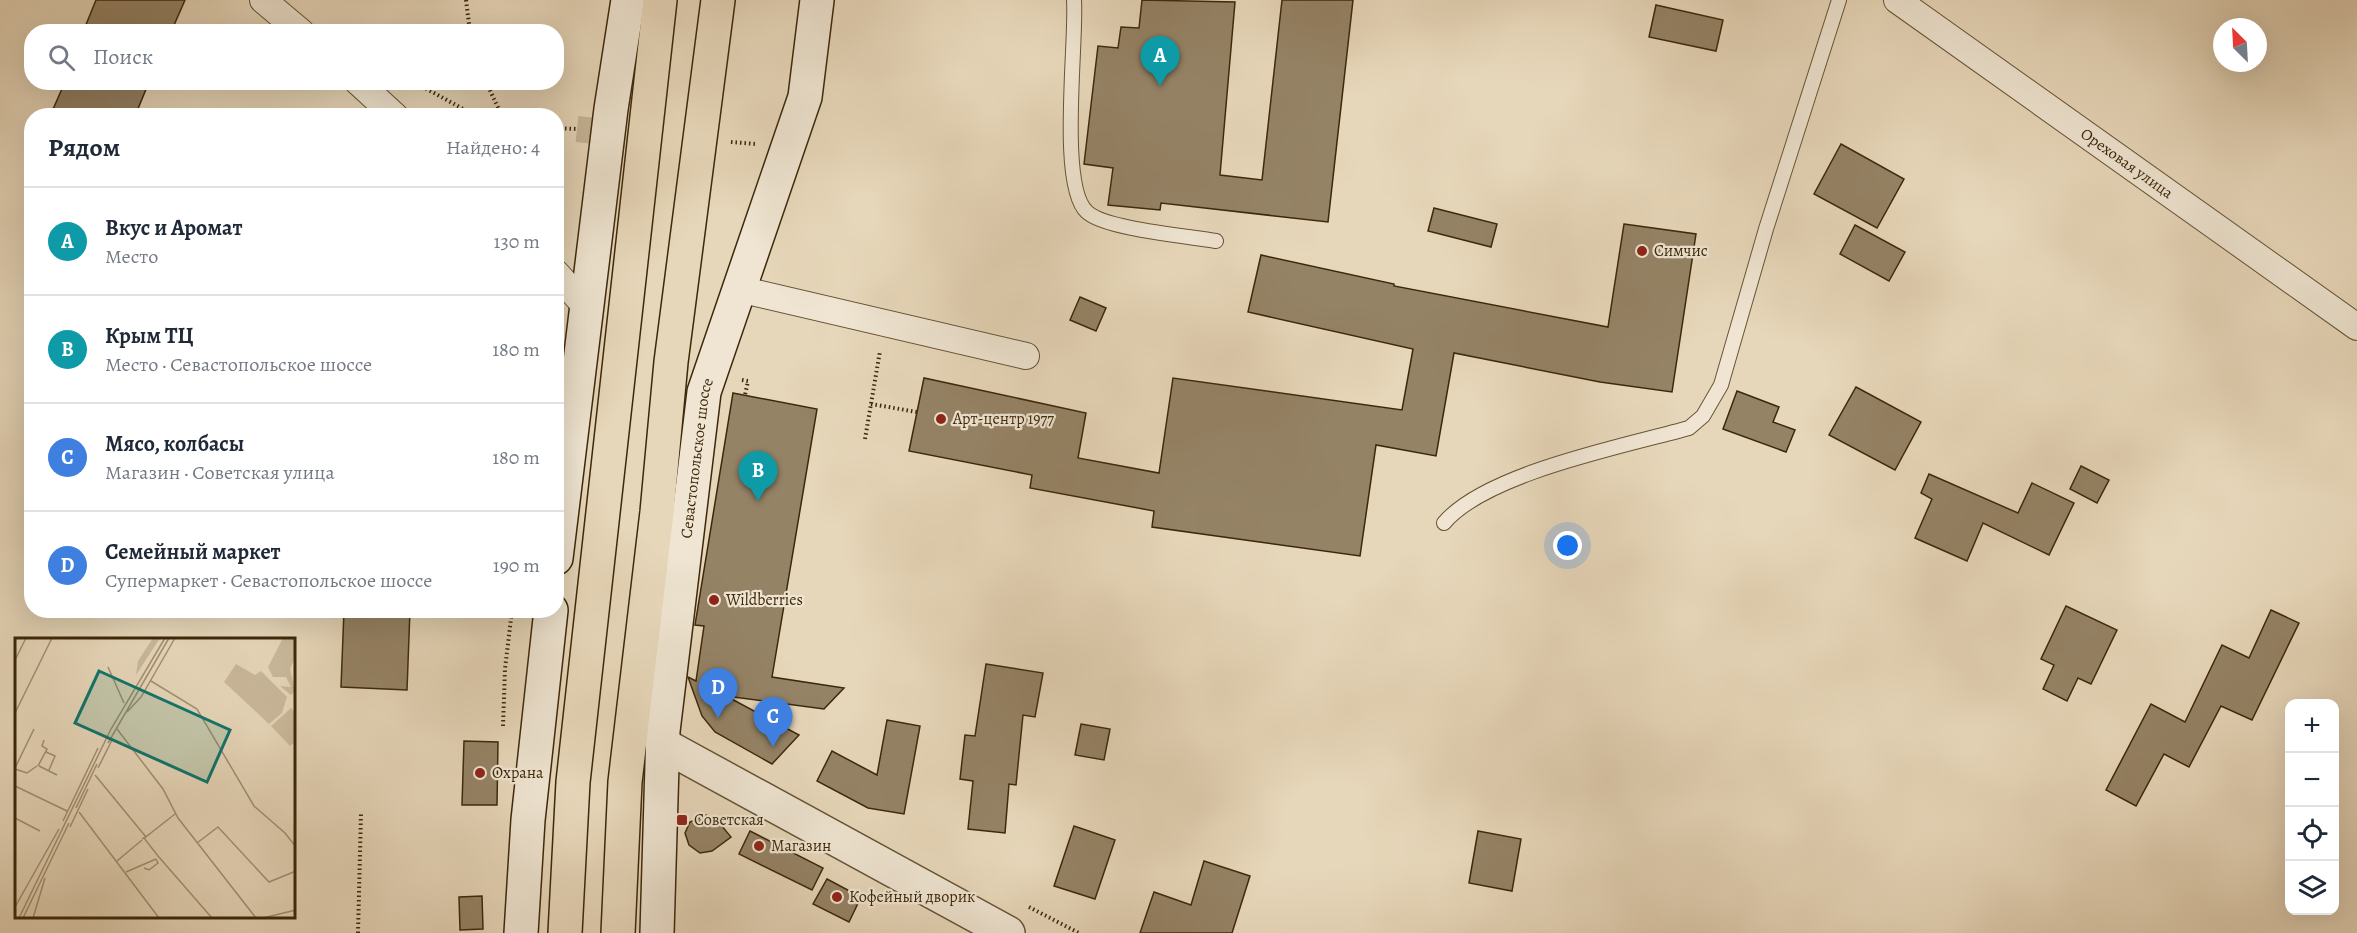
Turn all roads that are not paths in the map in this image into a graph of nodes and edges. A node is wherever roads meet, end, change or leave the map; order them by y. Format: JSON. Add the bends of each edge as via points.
{"nodes":[{"id":1,"x":263,"y":0,"type":"edge"},
{"id":2,"x":628,"y":0,"type":"edge"},
{"id":3,"x":660,"y":0,"type":"edge"},
{"id":4,"x":718,"y":0,"type":"edge"},
{"id":5,"x":817,"y":0,"type":"edge"},
{"id":6,"x":1074,"y":0,"type":"edge"},
{"id":7,"x":1839,"y":0,"type":"edge"},
{"id":8,"x":1897,"y":0,"type":"edge"},
{"id":9,"x":292,"y":24,"type":"edge"},
{"id":10,"x":367,"y":90,"type":"edge"},
{"id":11,"x":386,"y":108,"type":"edge"},
{"id":12,"x":1216,"y":241,"type":"dead end"},
{"id":13,"x":593,"y":262,"type":"junction"},
{"id":14,"x":564,"y":272,"type":"edge"},
{"id":15,"x":564,"y":281,"type":"edge"},
{"id":16,"x":739,"y":289,"type":"junction"},
{"id":17,"x":588,"y":309,"type":"junction"},
{"id":18,"x":2357,"y":327,"type":"edge"},
{"id":19,"x":1026,"y":356,"type":"dead end"},
{"id":20,"x":564,"y":496,"type":"edge"},
{"id":21,"x":1444,"y":522,"type":"dead end"},
{"id":22,"x":550,"y":618,"type":"edge"},
{"id":23,"x":666,"y":701,"type":"junction"},
{"id":24,"x":662,"y":744,"type":"junction"},
{"id":25,"x":705,"y":769,"type":"junction"},
{"id":26,"x":660,"y":781,"type":"junction"},
{"id":27,"x":521,"y":933,"type":"edge"},
{"id":28,"x":565,"y":933,"type":"edge"},
{"id":29,"x":618,"y":933,"type":"edge"},
{"id":30,"x":657,"y":933,"type":"edge"},
{"id":31,"x":1008,"y":933,"type":"edge"}],
"edges":[{"from":1,"to":9,"type":"street"},
{"from":2,"to":13,"type":"main road"},
{"from":3,"to":28,"type":"main road","via":[[573,782]]},
{"from":4,"to":29,"type":"main road","via":[[671,362],[625,782]]},
{"from":5,"to":16,"type":"main road","name":"Севастопольское шоссе","via":[[805,97]]},
{"from":6,"to":12,"type":"lane","via":[[1071,155],[1075,193],[1087,212],[1107,223]]},
{"from":7,"to":21,"type":"lane","via":[[1721,385],[1703,416],[1689,428],[1494,486],[1456,509]]},
{"from":8,"to":18,"type":"street","name":"Ореховая улица"},
{"from":10,"to":11,"type":"street"},
{"from":13,"to":14,"type":"street","via":[[576,273]]},
{"from":13,"to":17,"type":"main road"},
{"from":15,"to":17,"type":"street"},
{"from":16,"to":19,"type":"street"},
{"from":16,"to":23,"type":"main road","name":"Севастопольское шоссе","via":[[704,392]]},
{"from":17,"to":20,"type":"main road"},
{"from":22,"to":27,"type":"main road","via":[[528,820]]},
{"from":23,"to":24,"type":"main road","name":"Севастопольское шоссе"},
{"from":23,"to":25,"type":"main road","via":[[684,741]]},
{"from":24,"to":25,"type":"main road"},
{"from":24,"to":26,"type":"main road","name":"Севастопольское шоссе"},
{"from":25,"to":26,"type":"main road","via":[[679,770]]},
{"from":25,"to":31,"type":"main road"},
{"from":26,"to":30,"type":"main road","name":"Севастопольское шоссе"}]}
